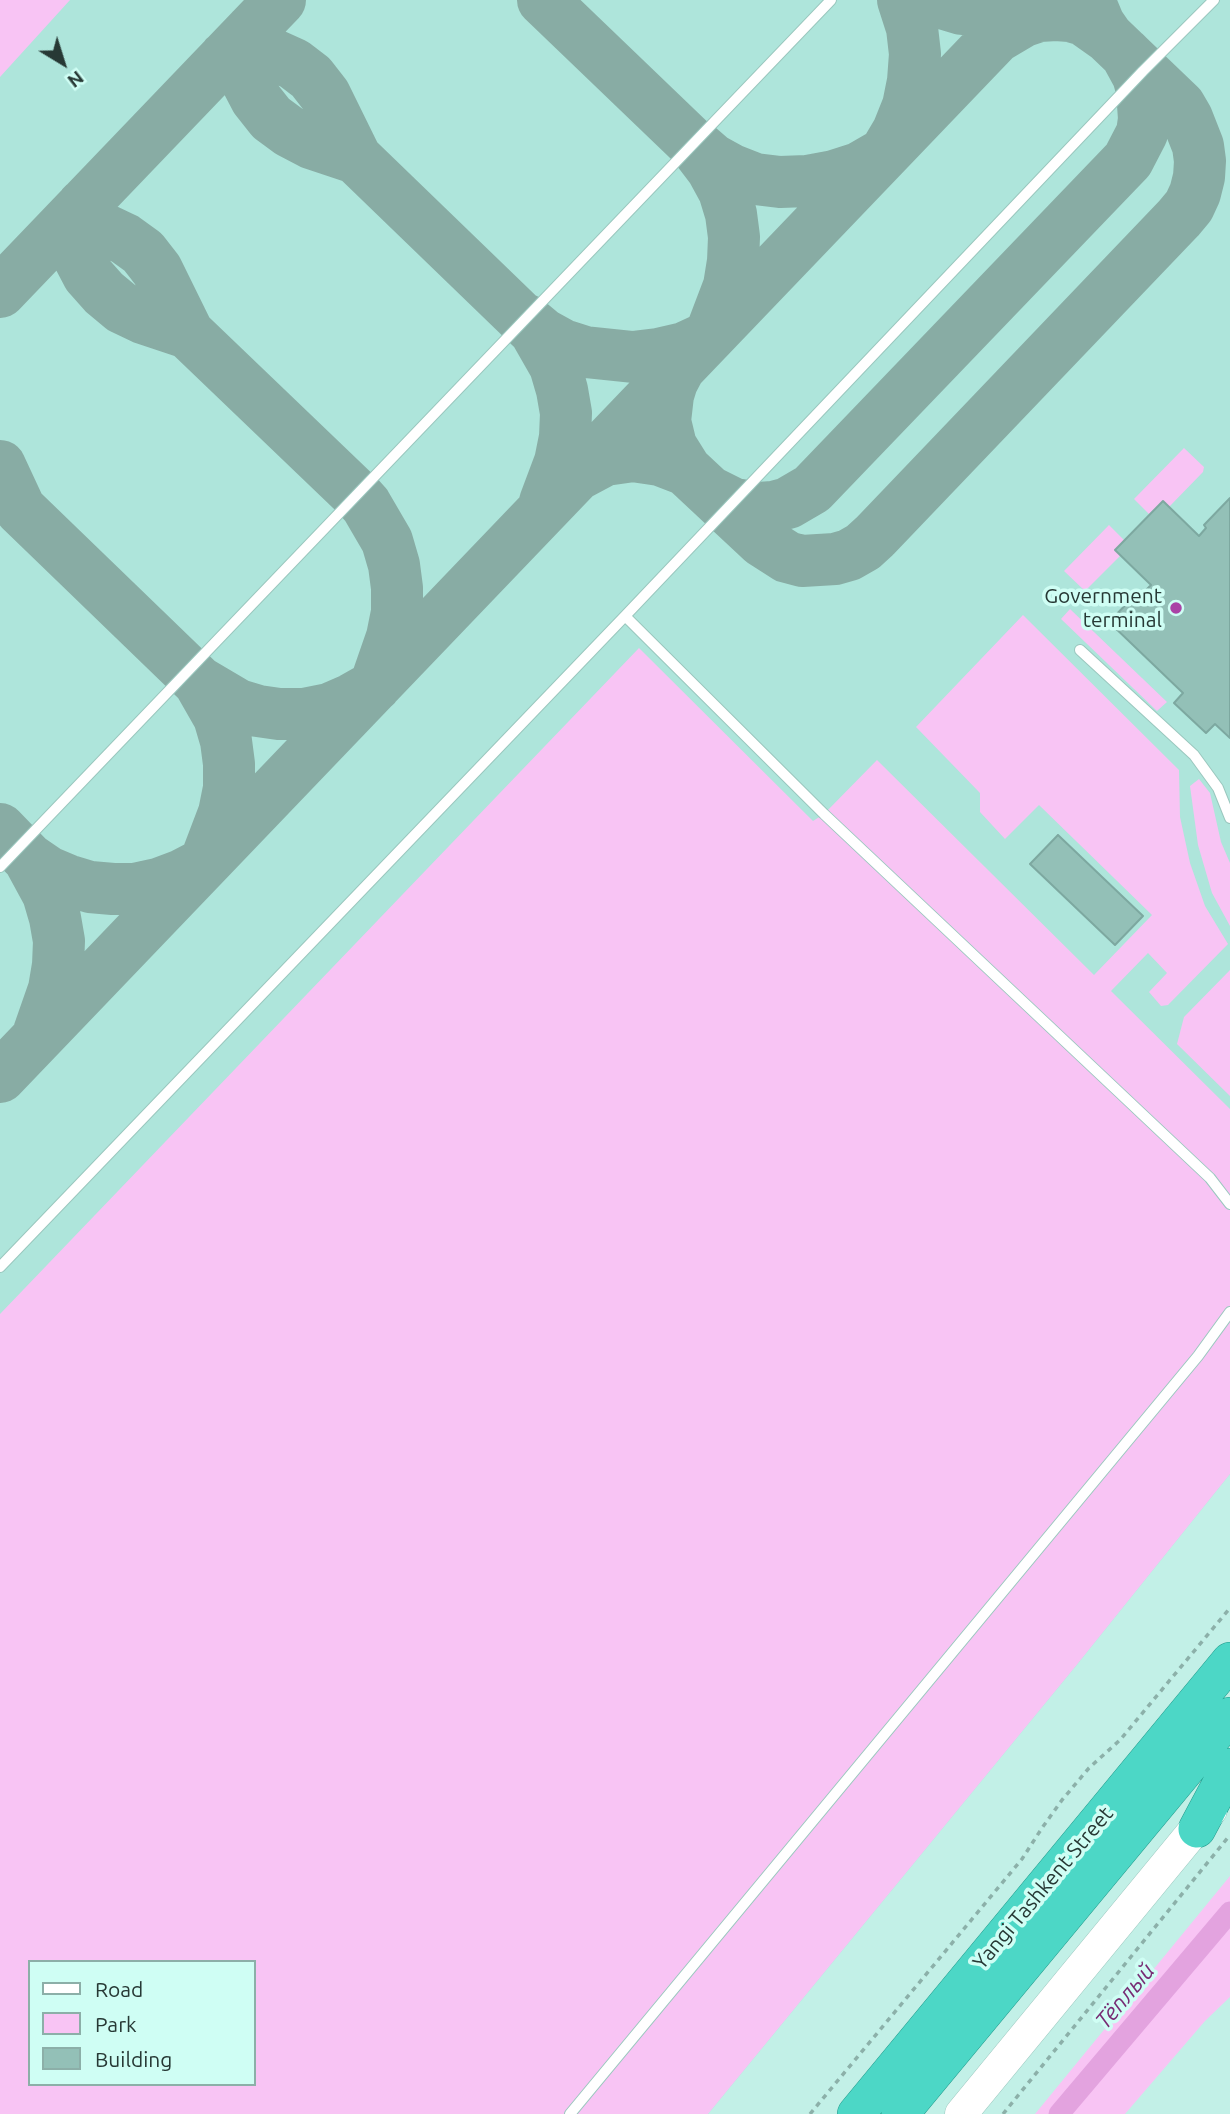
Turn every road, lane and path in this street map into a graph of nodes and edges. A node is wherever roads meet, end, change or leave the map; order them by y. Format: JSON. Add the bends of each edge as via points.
{"nodes":[{"id":1,"x":831,"y":0,"type":"edge"},
{"id":2,"x":1214,"y":0,"type":"edge"},
{"id":3,"x":625,"y":615,"type":"junction"},
{"id":4,"x":1080,"y":650,"type":"dead end"},
{"id":5,"x":1230,"y":818,"type":"edge"},
{"id":6,"x":0,"y":867,"type":"edge"},
{"id":7,"x":1230,"y":1204,"type":"edge"},
{"id":8,"x":0,"y":1267,"type":"edge"},
{"id":9,"x":1230,"y":1312,"type":"edge"},
{"id":10,"x":1230,"y":1608,"type":"edge"},
{"id":11,"x":1230,"y":1661,"type":"edge"},
{"id":12,"x":1230,"y":1716,"type":"edge"},
{"id":13,"x":1230,"y":1737,"type":"edge"},
{"id":14,"x":1230,"y":1767,"type":"edge"},
{"id":15,"x":1230,"y":1785,"type":"edge"},
{"id":16,"x":1214,"y":1832,"type":"edge"},
{"id":17,"x":1097,"y":1877,"type":"junction"},
{"id":18,"x":570,"y":2114,"type":"edge"},
{"id":19,"x":810,"y":2114,"type":"edge"},
{"id":20,"x":856,"y":2114,"type":"edge"},
{"id":21,"x":900,"y":2114,"type":"edge"},
{"id":22,"x":961,"y":2114,"type":"edge"},
{"id":23,"x":1003,"y":2114,"type":"edge"}],
"edges":[{"from":1,"to":6,"type":"lane"},
{"from":2,"to":3,"type":"lane"},
{"from":3,"to":7,"type":"lane","via":[[824,814],[1210,1178]]},
{"from":3,"to":8,"type":"lane"},
{"from":4,"to":5,"type":"lane","via":[[1194,755],[1218,788]]},
{"from":9,"to":18,"type":"lane"},
{"from":10,"to":19,"type":"path","via":[[1120,1740],[1069,1792],[1022,1859]]},
{"from":11,"to":20,"type":"highway","name":"Yangi Tashkent Street"},
{"from":12,"to":17,"type":"highway","name":"Yangi Tashkent Street"},
{"from":13,"to":17,"type":"highway"},
{"from":14,"to":16,"type":"highway"},
{"from":15,"to":16,"type":"main road"},
{"from":16,"to":22,"type":"main road"},
{"from":16,"to":23,"type":"path"},
{"from":17,"to":21,"type":"highway","name":"Yangi Tashkent Street"}]}
